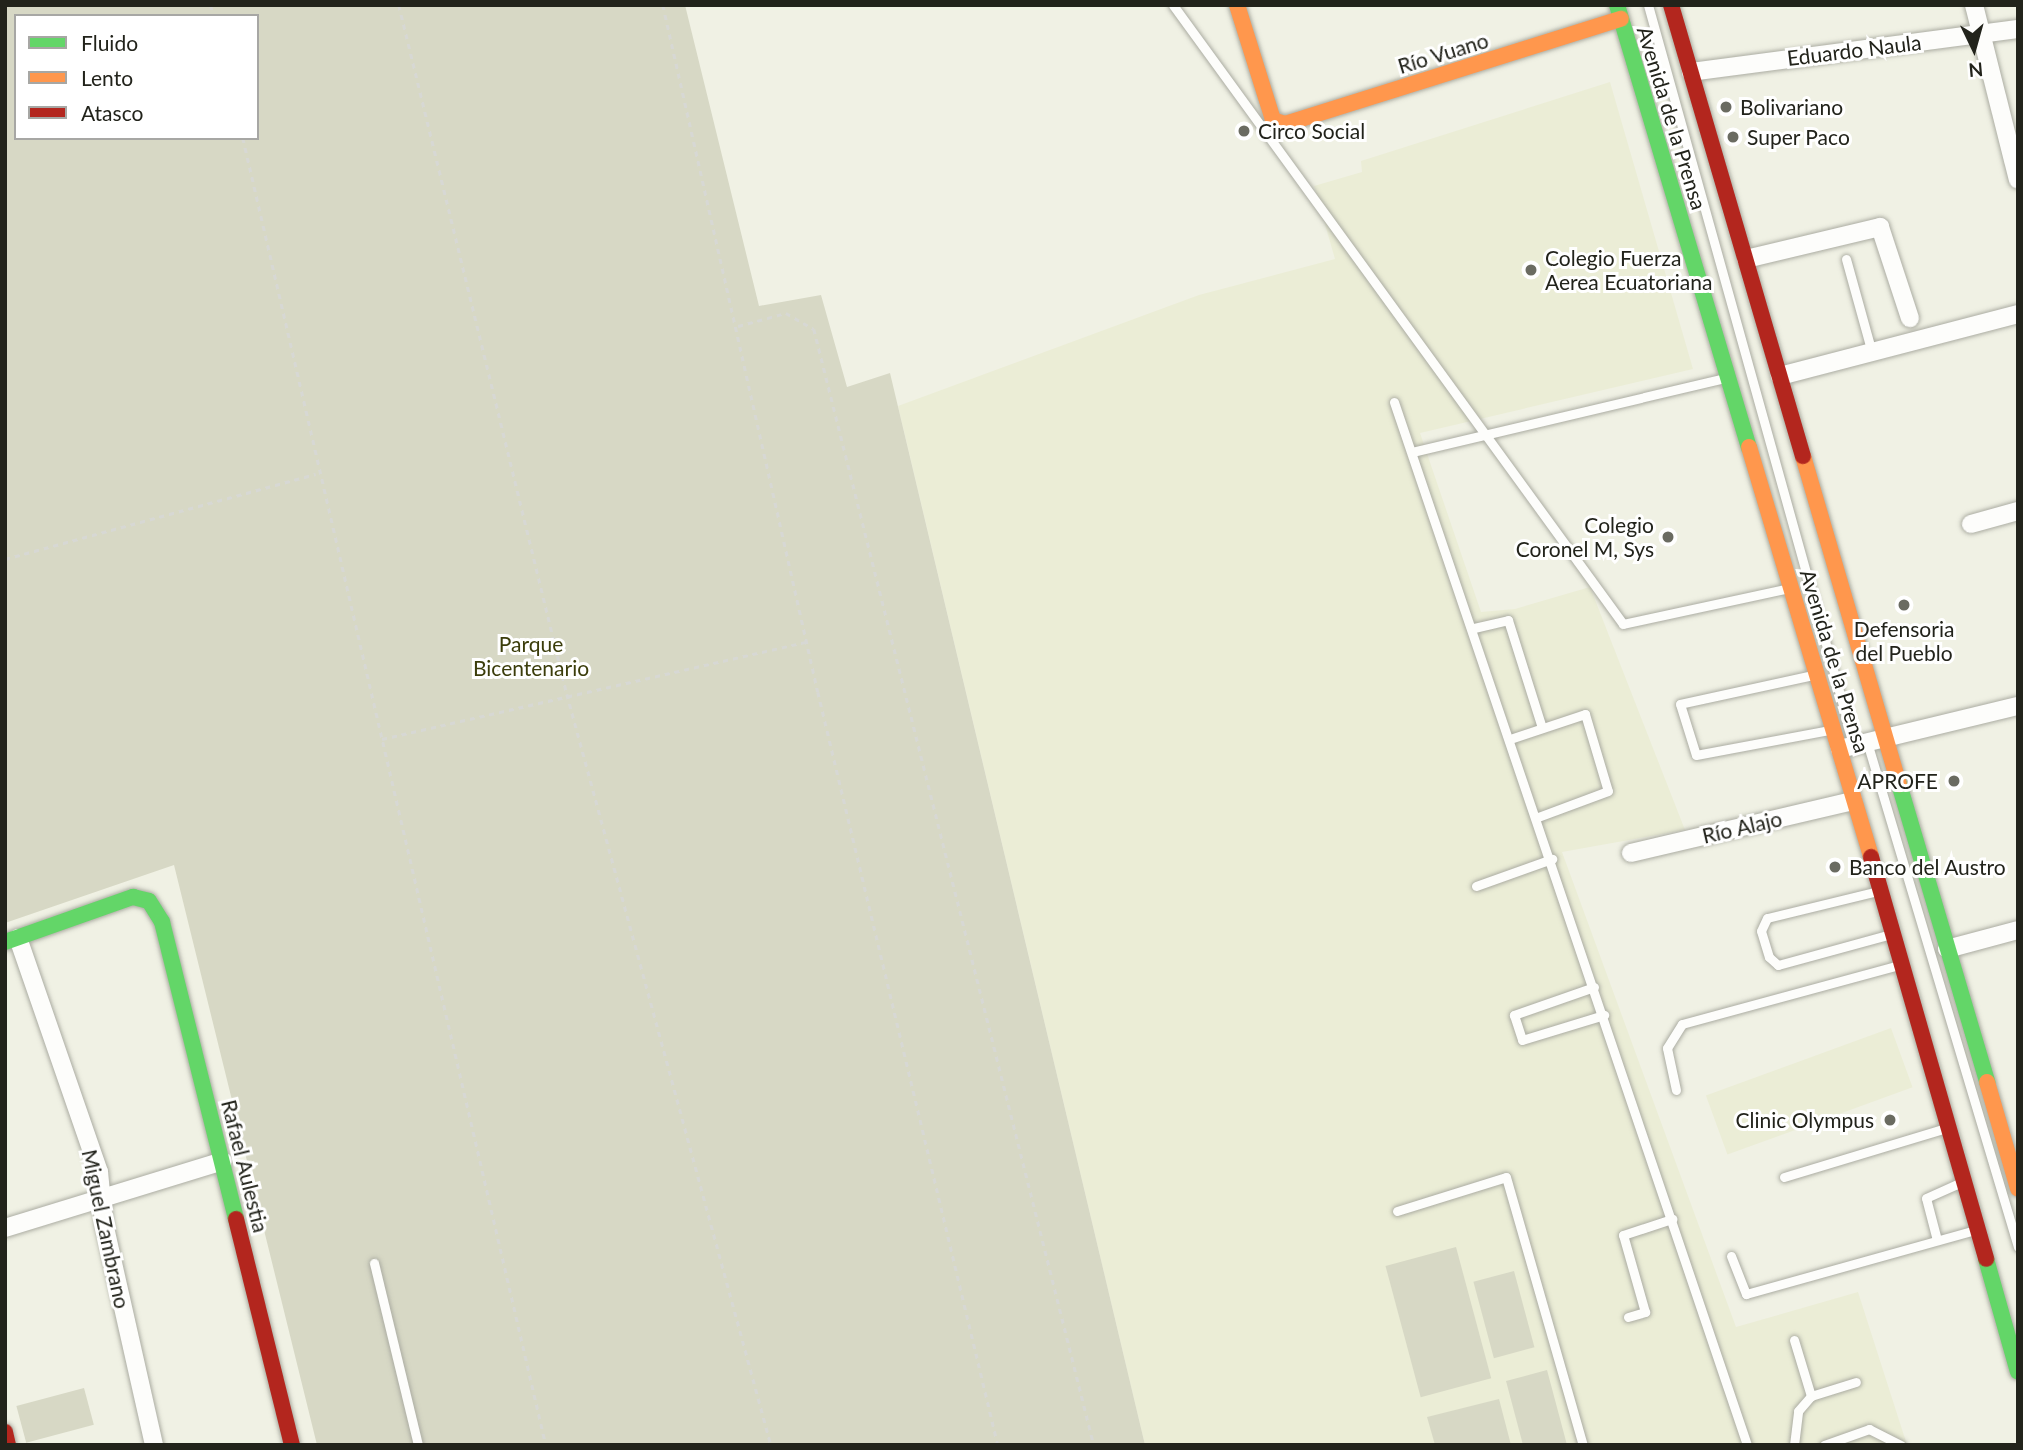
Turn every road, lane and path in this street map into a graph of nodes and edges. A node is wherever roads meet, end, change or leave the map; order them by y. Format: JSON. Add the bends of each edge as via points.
{"nodes":[{"id":1,"x":399,"y":5,"type":"edge"},
{"id":2,"x":663,"y":5,"type":"edge"},
{"id":3,"x":1172,"y":5,"type":"edge"},
{"id":4,"x":1237,"y":5,"type":"edge"},
{"id":5,"x":1648,"y":5,"type":"edge"},
{"id":6,"x":1671,"y":5,"type":"edge"},
{"id":7,"x":1974,"y":5,"type":"edge"},
{"id":8,"x":1619,"y":12,"type":"edge"},
{"id":9,"x":2018,"y":29,"type":"edge"},
{"id":10,"x":1982,"y":33,"type":"junction"},
{"id":11,"x":1691,"y":72,"type":"junction"},
{"id":12,"x":243,"y":140,"type":"edge"},
{"id":13,"x":2018,"y":180,"type":"edge"},
{"id":14,"x":1746,"y":259,"type":"junction"},
{"id":15,"x":1846,"y":259,"type":"dead end"},
{"id":16,"x":2018,"y":314,"type":"edge"},
{"id":17,"x":1910,"y":318,"type":"dead end"},
{"id":18,"x":738,"y":326,"type":"junction"},
{"id":19,"x":1872,"y":352,"type":"junction"},
{"id":20,"x":1780,"y":376,"type":"junction"},
{"id":21,"x":1729,"y":377,"type":"junction"},
{"id":22,"x":1394,"y":402,"type":"dead end"},
{"id":23,"x":1412,"y":452,"type":"junction"},
{"id":24,"x":316,"y":474,"type":"junction"},
{"id":25,"x":2018,"y":511,"type":"edge"},
{"id":26,"x":1971,"y":524,"type":"dead end"},
{"id":27,"x":5,"y":559,"type":"edge"},
{"id":28,"x":1791,"y":587,"type":"junction"},
{"id":29,"x":1474,"y":628,"type":"junction"},
{"id":30,"x":807,"y":642,"type":"junction"},
{"id":31,"x":1818,"y":674,"type":"junction"},
{"id":32,"x":567,"y":694,"type":"junction"},
{"id":33,"x":2018,"y":706,"type":"edge"},
{"id":34,"x":1542,"y":729,"type":"junction"},
{"id":35,"x":1834,"y":729,"type":"junction"},
{"id":36,"x":1513,"y":738,"type":"junction"},
{"id":37,"x":382,"y":739,"type":"junction"},
{"id":38,"x":1861,"y":743,"type":"junction"},
{"id":39,"x":1853,"y":801,"type":"junction"},
{"id":40,"x":1538,"y":817,"type":"junction"},
{"id":41,"x":1632,"y":853,"type":"dead end"},
{"id":42,"x":1552,"y":859,"type":"junction"},
{"id":43,"x":1476,"y":886,"type":"dead end"},
{"id":44,"x":1879,"y":891,"type":"junction"},
{"id":45,"x":2018,"y":930,"type":"edge"},
{"id":46,"x":1892,"y":934,"type":"junction"},
{"id":47,"x":11,"y":940,"type":"edge"},
{"id":48,"x":1947,"y":949,"type":"junction"},
{"id":49,"x":1900,"y":965,"type":"junction"},
{"id":50,"x":1594,"y":987,"type":"junction"},
{"id":51,"x":1604,"y":1015,"type":"junction"},
{"id":52,"x":1676,"y":1090,"type":"dead end"},
{"id":53,"x":1948,"y":1128,"type":"junction"},
{"id":54,"x":223,"y":1161,"type":"junction"},
{"id":55,"x":1784,"y":1177,"type":"dead end"},
{"id":56,"x":1963,"y":1182,"type":"junction"},
{"id":57,"x":2018,"y":1189,"type":"edge"},
{"id":58,"x":102,"y":1195,"type":"junction"},
{"id":59,"x":1397,"y":1211,"type":"dead end"},
{"id":60,"x":1672,"y":1219,"type":"junction"},
{"id":61,"x":5,"y":1228,"type":"edge"},
{"id":62,"x":1977,"y":1229,"type":"junction"},
{"id":63,"x":1937,"y":1240,"type":"junction"},
{"id":64,"x":2018,"y":1247,"type":"edge"},
{"id":65,"x":1731,"y":1256,"type":"dead end"},
{"id":66,"x":374,"y":1263,"type":"dead end"},
{"id":67,"x":1628,"y":1317,"type":"dead end"},
{"id":68,"x":1794,"y":1340,"type":"dead end"},
{"id":69,"x":2018,"y":1371,"type":"edge"},
{"id":70,"x":1856,"y":1382,"type":"dead end"},
{"id":71,"x":1811,"y":1396,"type":"junction"},
{"id":72,"x":5,"y":1432,"type":"edge"},
{"id":73,"x":8,"y":1445,"type":"edge"},
{"id":74,"x":154,"y":1445,"type":"edge"},
{"id":75,"x":292,"y":1445,"type":"edge"},
{"id":76,"x":418,"y":1445,"type":"edge"},
{"id":77,"x":546,"y":1445,"type":"edge"},
{"id":78,"x":771,"y":1445,"type":"edge"},
{"id":79,"x":998,"y":1445,"type":"edge"},
{"id":80,"x":1094,"y":1445,"type":"edge"},
{"id":81,"x":1583,"y":1445,"type":"edge"},
{"id":82,"x":1747,"y":1445,"type":"edge"},
{"id":83,"x":1794,"y":1445,"type":"edge"},
{"id":84,"x":1824,"y":1445,"type":"edge"},
{"id":85,"x":1901,"y":1445,"type":"edge"}],
"edges":[{"from":1,"to":32,"type":"path"},
{"from":2,"to":18,"type":"path"},
{"from":3,"to":28,"type":"lane","via":[[1623,624]]},
{"from":4,"to":8,"type":"main road","name":"Río Vuano","via":[[1277,124]]},
{"from":5,"to":38,"type":"lane"},
{"from":6,"to":11,"type":"main road","name":"Avenida de la Prensa"},
{"from":7,"to":10,"type":"street"},
{"from":8,"to":21,"type":"main road","name":"Avenida de la Prensa"},
{"from":9,"to":10,"type":"street","name":"Eduardo Naula"},
{"from":10,"to":11,"type":"street","name":"Eduardo Naula"},
{"from":10,"to":13,"type":"street"},
{"from":11,"to":14,"type":"main road","name":"Avenida de la Prensa"},
{"from":12,"to":24,"type":"path"},
{"from":14,"to":17,"type":"street","via":[[1880,227]]},
{"from":14,"to":20,"type":"main road","name":"Avenida de la Prensa"},
{"from":15,"to":19,"type":"lane"},
{"from":16,"to":19,"type":"street"},
{"from":18,"to":30,"type":"path"},
{"from":18,"to":80,"type":"path","via":[[786,313],[814,329]]},
{"from":19,"to":20,"type":"street"},
{"from":20,"to":38,"type":"main road","name":"Avenida de la Prensa"},
{"from":21,"to":23,"type":"lane"},
{"from":21,"to":28,"type":"main road","name":"Avenida de la Prensa"},
{"from":22,"to":23,"type":"lane"},
{"from":23,"to":29,"type":"lane"},
{"from":24,"to":27,"type":"path"},
{"from":24,"to":37,"type":"path"},
{"from":25,"to":26,"type":"street"},
{"from":28,"to":31,"type":"main road","name":"Avenida de la Prensa"},
{"from":29,"to":34,"type":"lane","via":[[1508,620]]},
{"from":29,"to":36,"type":"lane"},
{"from":30,"to":32,"type":"path"},
{"from":30,"to":79,"type":"path"},
{"from":31,"to":35,"type":"main road","name":"Avenida de la Prensa"},
{"from":31,"to":35,"type":"lane","via":[[1680,704],[1696,755]]},
{"from":32,"to":37,"type":"path"},
{"from":32,"to":78,"type":"path"},
{"from":33,"to":38,"type":"street"},
{"from":34,"to":36,"type":"lane"},
{"from":34,"to":40,"type":"lane","via":[[1585,714],[1608,790]]},
{"from":35,"to":38,"type":"main road","name":"Avenida de la Prensa"},
{"from":36,"to":40,"type":"lane"},
{"from":37,"to":77,"type":"path"},
{"from":38,"to":39,"type":"main road","name":"Avenida de la Prensa"},
{"from":38,"to":48,"type":"main road","name":"Avenida de la Prensa"},
{"from":38,"to":64,"type":"lane"},
{"from":39,"to":41,"type":"street","name":"Río Alajo"},
{"from":39,"to":44,"type":"main road","name":"Avenida de la Prensa"},
{"from":40,"to":42,"type":"lane"},
{"from":42,"to":43,"type":"lane"},
{"from":42,"to":50,"type":"lane"},
{"from":44,"to":46,"type":"main road","name":"Avenida de la Prensa"},
{"from":44,"to":46,"type":"lane","via":[[1767,918],[1761,931],[1769,957],[1779,965]]},
{"from":45,"to":48,"type":"street"},
{"from":46,"to":49,"type":"main road","name":"Avenida de la Prensa"},
{"from":47,"to":54,"type":"main road","name":"Rafael Aulestia","via":[[133,897],[149,901],[162,922]]},
{"from":47,"to":58,"type":"street","name":"Miguel Zambrano"},
{"from":48,"to":57,"type":"main road","name":"Avenida de la Prensa"},
{"from":49,"to":52,"type":"lane","via":[[1682,1024],[1667,1048]]},
{"from":49,"to":53,"type":"main road","name":"Avenida de la Prensa"},
{"from":50,"to":51,"type":"lane"},
{"from":50,"to":51,"type":"lane","via":[[1514,1014],[1522,1040]]},
{"from":51,"to":60,"type":"lane"},
{"from":53,"to":55,"type":"lane"},
{"from":53,"to":56,"type":"main road","name":"Avenida de la Prensa"},
{"from":54,"to":58,"type":"street"},
{"from":54,"to":75,"type":"main road","name":"Rafael Aulestia"},
{"from":56,"to":62,"type":"main road","name":"Avenida de la Prensa"},
{"from":56,"to":63,"type":"lane","via":[[1926,1198]]},
{"from":58,"to":61,"type":"street"},
{"from":58,"to":74,"type":"street","name":"Miguel Zambrano"},
{"from":59,"to":81,"type":"lane","via":[[1506,1177]]},
{"from":60,"to":67,"type":"lane","via":[[1623,1235],[1646,1312]]},
{"from":60,"to":82,"type":"lane"},
{"from":62,"to":63,"type":"lane"},
{"from":62,"to":69,"type":"main road","name":"Avenida de la Prensa"},
{"from":63,"to":65,"type":"lane","via":[[1746,1294]]},
{"from":66,"to":76,"type":"lane"},
{"from":68,"to":71,"type":"lane"},
{"from":70,"to":71,"type":"lane"},
{"from":71,"to":83,"type":"lane","via":[[1798,1411]]},
{"from":72,"to":73,"type":"main road"},
{"from":84,"to":85,"type":"lane","via":[[1869,1429]]}]}
